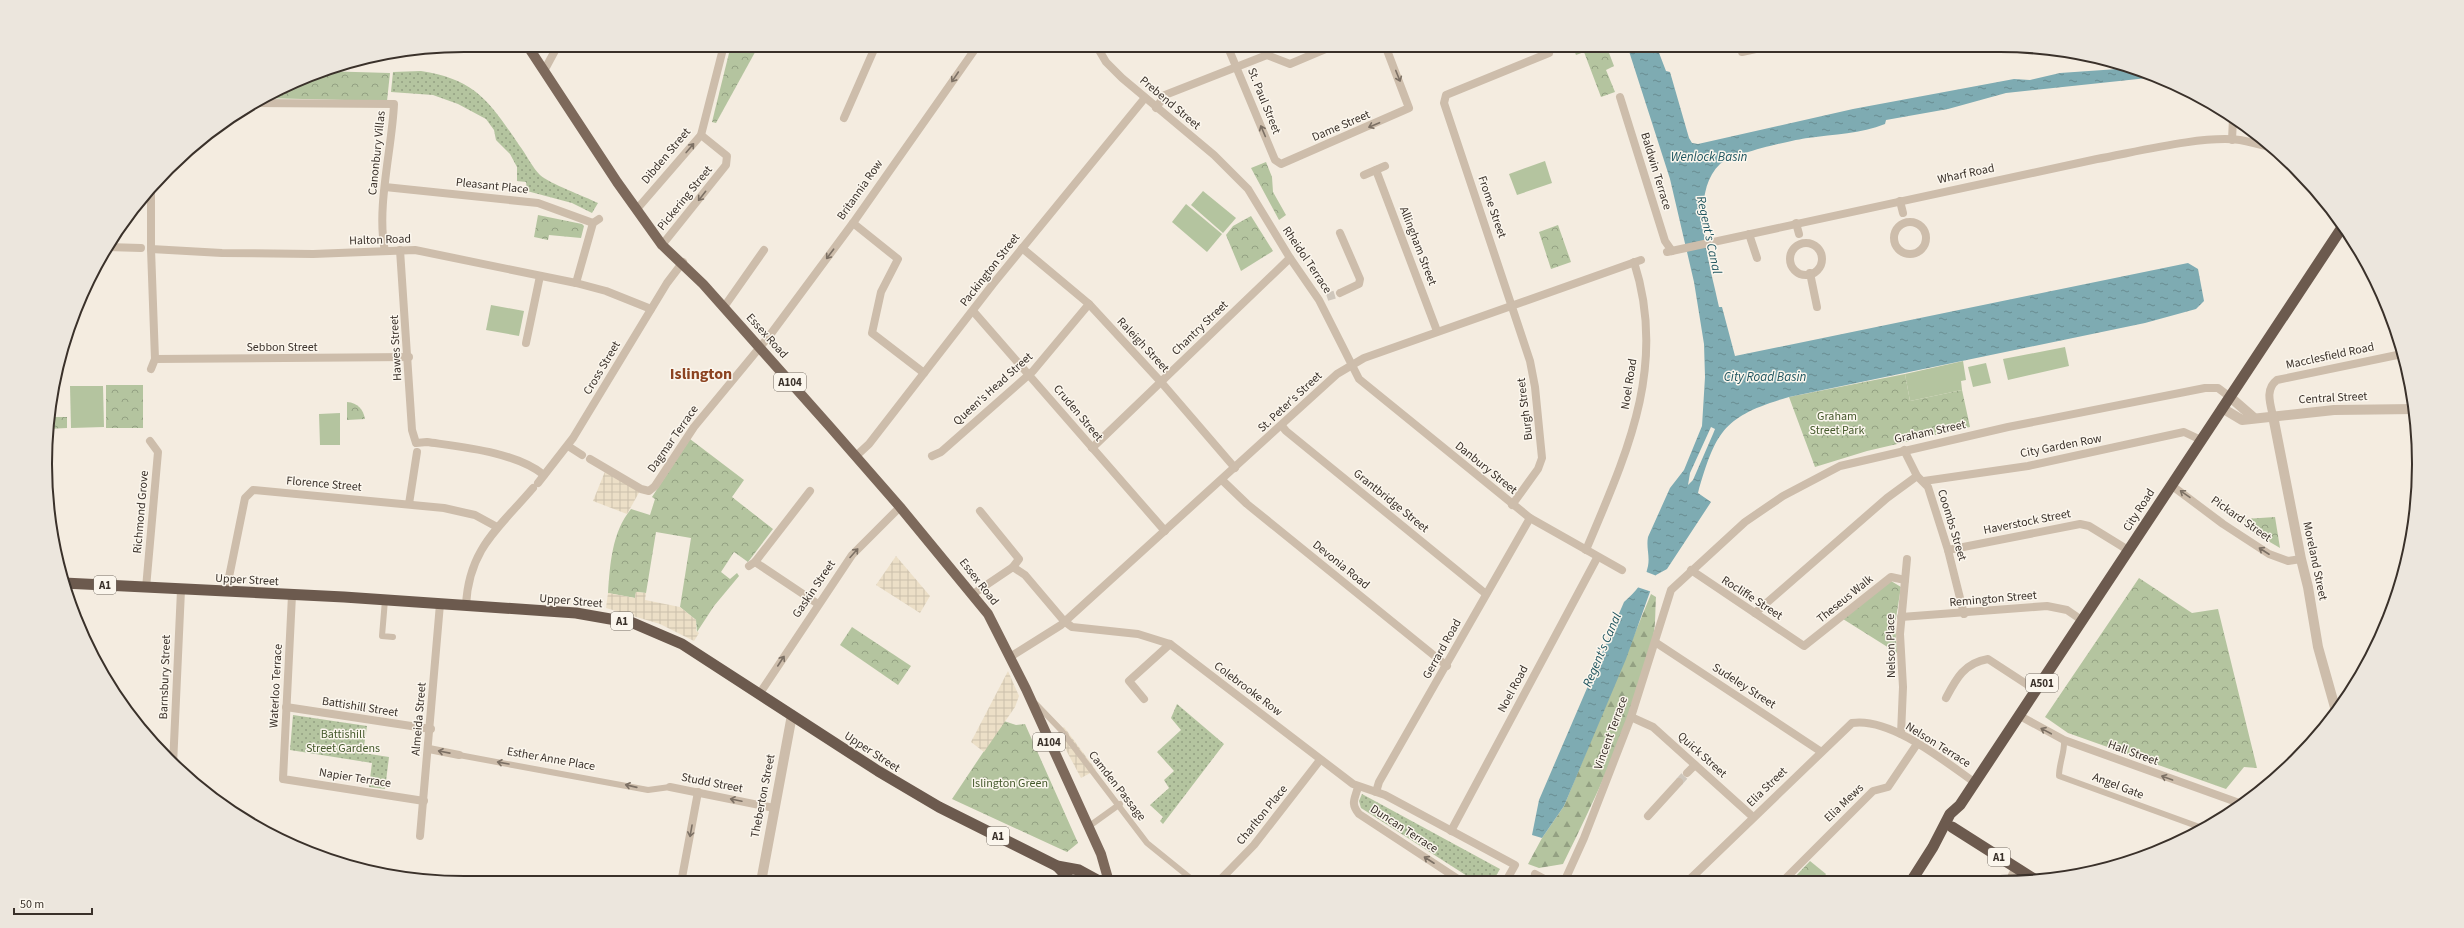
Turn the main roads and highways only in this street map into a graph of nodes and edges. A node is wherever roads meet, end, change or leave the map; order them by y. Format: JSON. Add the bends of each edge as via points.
{"nodes":[{"id":1,"x":532,"y":52,"type":"edge"},
{"id":2,"x":2340,"y":231,"type":"edge"},
{"id":3,"x":70,"y":582,"type":"edge"},
{"id":4,"x":1958,"y":808,"type":"junction"},
{"id":5,"x":1952,"y":827,"type":"junction"},
{"id":6,"x":1938,"y":834,"type":"junction"},
{"id":7,"x":1934,"y":847,"type":"junction"},
{"id":8,"x":1057,"y":866,"type":"junction"},
{"id":9,"x":2023,"y":875,"type":"edge"},
{"id":10,"x":1066,"y":876,"type":"edge"},
{"id":11,"x":1090,"y":876,"type":"edge"},
{"id":12,"x":1107,"y":876,"type":"edge"},
{"id":13,"x":1915,"y":876,"type":"edge"}],
"edges":[{"from":1,"to":12,"type":"main road","name":"Essex Road","number":"A104","via":[[575,122],[662,245],[683,262],[760,347],[900,507],[988,614],[1101,854]]},
{"from":2,"to":4,"type":"highway","name":"City Road","number":"A501"},
{"from":3,"to":8,"type":"highway","name":"Upper Street","number":"A1","via":[[594,614],[634,624],[682,644],[878,771],[939,807]]},
{"from":4,"to":5,"type":"highway","name":"City Road","number":"A501","via":[[1957,818]]},
{"from":4,"to":6,"type":"highway","name":"City Road","number":"A501","via":[[1950,814]]},
{"from":5,"to":6,"type":"highway"},
{"from":5,"to":7,"type":"highway","name":"City Road","number":"A501","via":[[1943,840]]},
{"from":5,"to":9,"type":"highway","number":"A1","via":[[2014,872]]},
{"from":6,"to":7,"type":"highway","name":"City Road","number":"A501"},
{"from":7,"to":13,"type":"highway","name":"City Road","number":"A501"},
{"from":8,"to":10,"type":"highway","name":"Upper Street","number":"A1"},
{"from":8,"to":11,"type":"highway","name":"Upper Street","number":"A1","via":[[1079,870]]}]}
